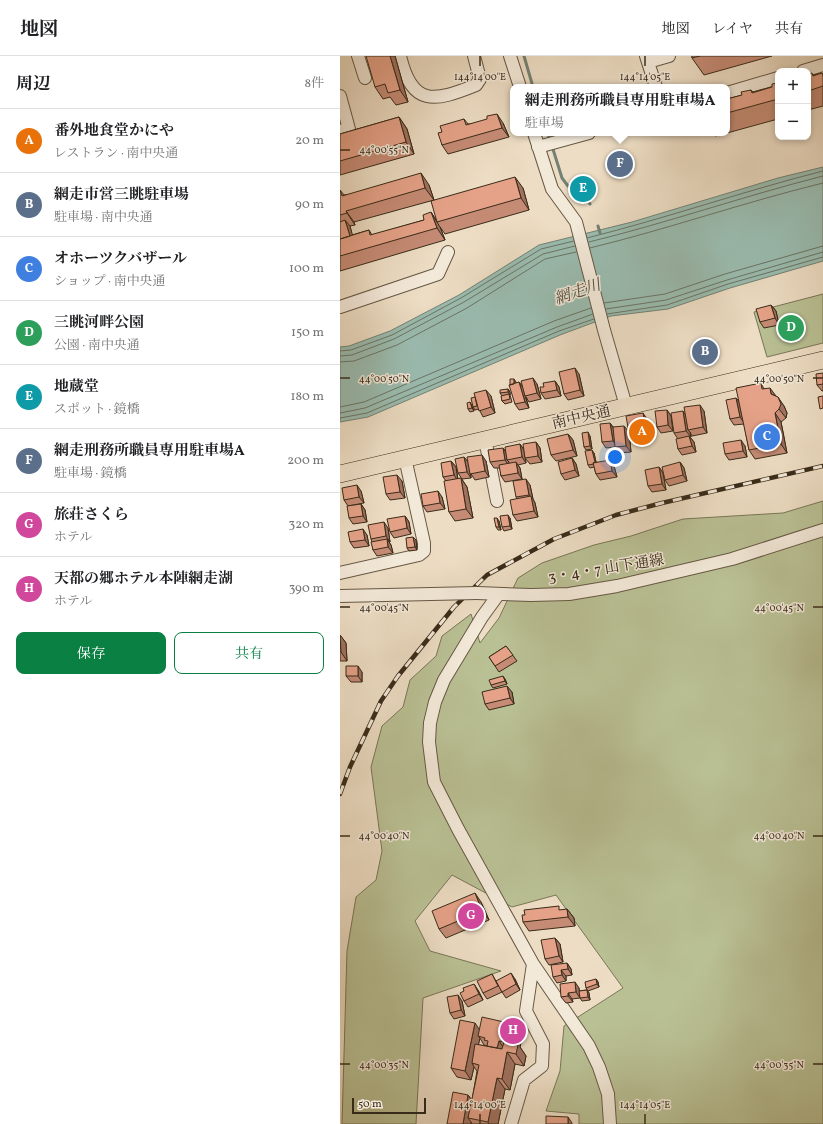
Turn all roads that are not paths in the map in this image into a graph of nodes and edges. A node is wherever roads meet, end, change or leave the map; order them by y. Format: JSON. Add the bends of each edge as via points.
{"nodes":[{"id":1,"x":358,"y":56,"type":"edge"},
{"id":2,"x":400,"y":56,"type":"edge"},
{"id":3,"x":474,"y":56,"type":"edge"},
{"id":4,"x":510,"y":56,"type":"edge"},
{"id":5,"x":669,"y":56,"type":"edge"},
{"id":6,"x":647,"y":59,"type":"edge"},
{"id":7,"x":823,"y":65,"type":"edge"},
{"id":8,"x":811,"y":69,"type":"edge"},
{"id":9,"x":365,"y":78,"type":"dead end"},
{"id":10,"x":775,"y":79,"type":"edge"},
{"id":11,"x":519,"y":84,"type":"edge"},
{"id":12,"x":655,"y":84,"type":"edge"},
{"id":13,"x":730,"y":93,"type":"edge"},
{"id":14,"x":340,"y":96,"type":"edge"},
{"id":15,"x":340,"y":131,"type":"edge"},
{"id":16,"x":537,"y":136,"type":"edge"},
{"id":17,"x":579,"y":136,"type":"edge"},
{"id":18,"x":546,"y":145,"type":"junction"},
{"id":19,"x":448,"y":252,"type":"dead end"},
{"id":20,"x":340,"y":307,"type":"edge"},
{"id":21,"x":823,"y":360,"type":"edge"},
{"id":22,"x":626,"y":406,"type":"junction"},
{"id":23,"x":485,"y":439,"type":"junction"},
{"id":24,"x":404,"y":458,"type":"junction"},
{"id":25,"x":340,"y":474,"type":"edge"},
{"id":26,"x":497,"y":501,"type":"dead end"},
{"id":27,"x":823,"y":530,"type":"edge"},
{"id":28,"x":340,"y":573,"type":"edge"},
{"id":29,"x":498,"y":595,"type":"junction"},
{"id":30,"x":340,"y":596,"type":"edge"},
{"id":31,"x":533,"y":964,"type":"junction"},
{"id":32,"x":511,"y":1124,"type":"edge"},
{"id":33,"x":610,"y":1124,"type":"edge"}],
"edges":[{"from":1,"to":9,"type":"street"},
{"from":2,"to":3,"type":"street","via":[[407,81],[412,87],[427,96],[440,97],[476,85],[480,79]]},
{"from":4,"to":11,"type":"street"},
{"from":5,"to":6,"type":"street"},
{"from":6,"to":12,"type":"street"},
{"from":7,"to":8,"type":"street"},
{"from":10,"to":13,"type":"street"},
{"from":14,"to":15,"type":"street","via":[[350,129]]},
{"from":16,"to":18,"type":"street"},
{"from":17,"to":18,"type":"street"},
{"from":18,"to":22,"type":"street","via":[[552,189],[576,222]]},
{"from":19,"to":20,"type":"street","via":[[438,274]]},
{"from":21,"to":22,"type":"highway","name":"南中央通"},
{"from":22,"to":23,"type":"highway","name":"南中央通"},
{"from":23,"to":24,"type":"highway","name":"南中央通"},
{"from":23,"to":26,"type":"street"},
{"from":24,"to":25,"type":"highway","name":"南中央通"},
{"from":24,"to":28,"type":"street","via":[[424,551],[419,555]]},
{"from":27,"to":29,"type":"street","name":"3・4・7 山下通線","via":[[732,558],[616,586],[569,594]]},
{"from":29,"to":30,"type":"street","name":"3・4・7 山下通線","bridge":true,"via":[[478,593]]},
{"from":29,"to":31,"type":"street","via":[[444,680],[435,702],[430,723],[430,762],[434,782]]},
{"from":31,"to":32,"type":"street","via":[[526,1011],[543,1044],[542,1066],[524,1080]]},
{"from":31,"to":33,"type":"street","via":[[589,1046],[608,1094]]}]}
